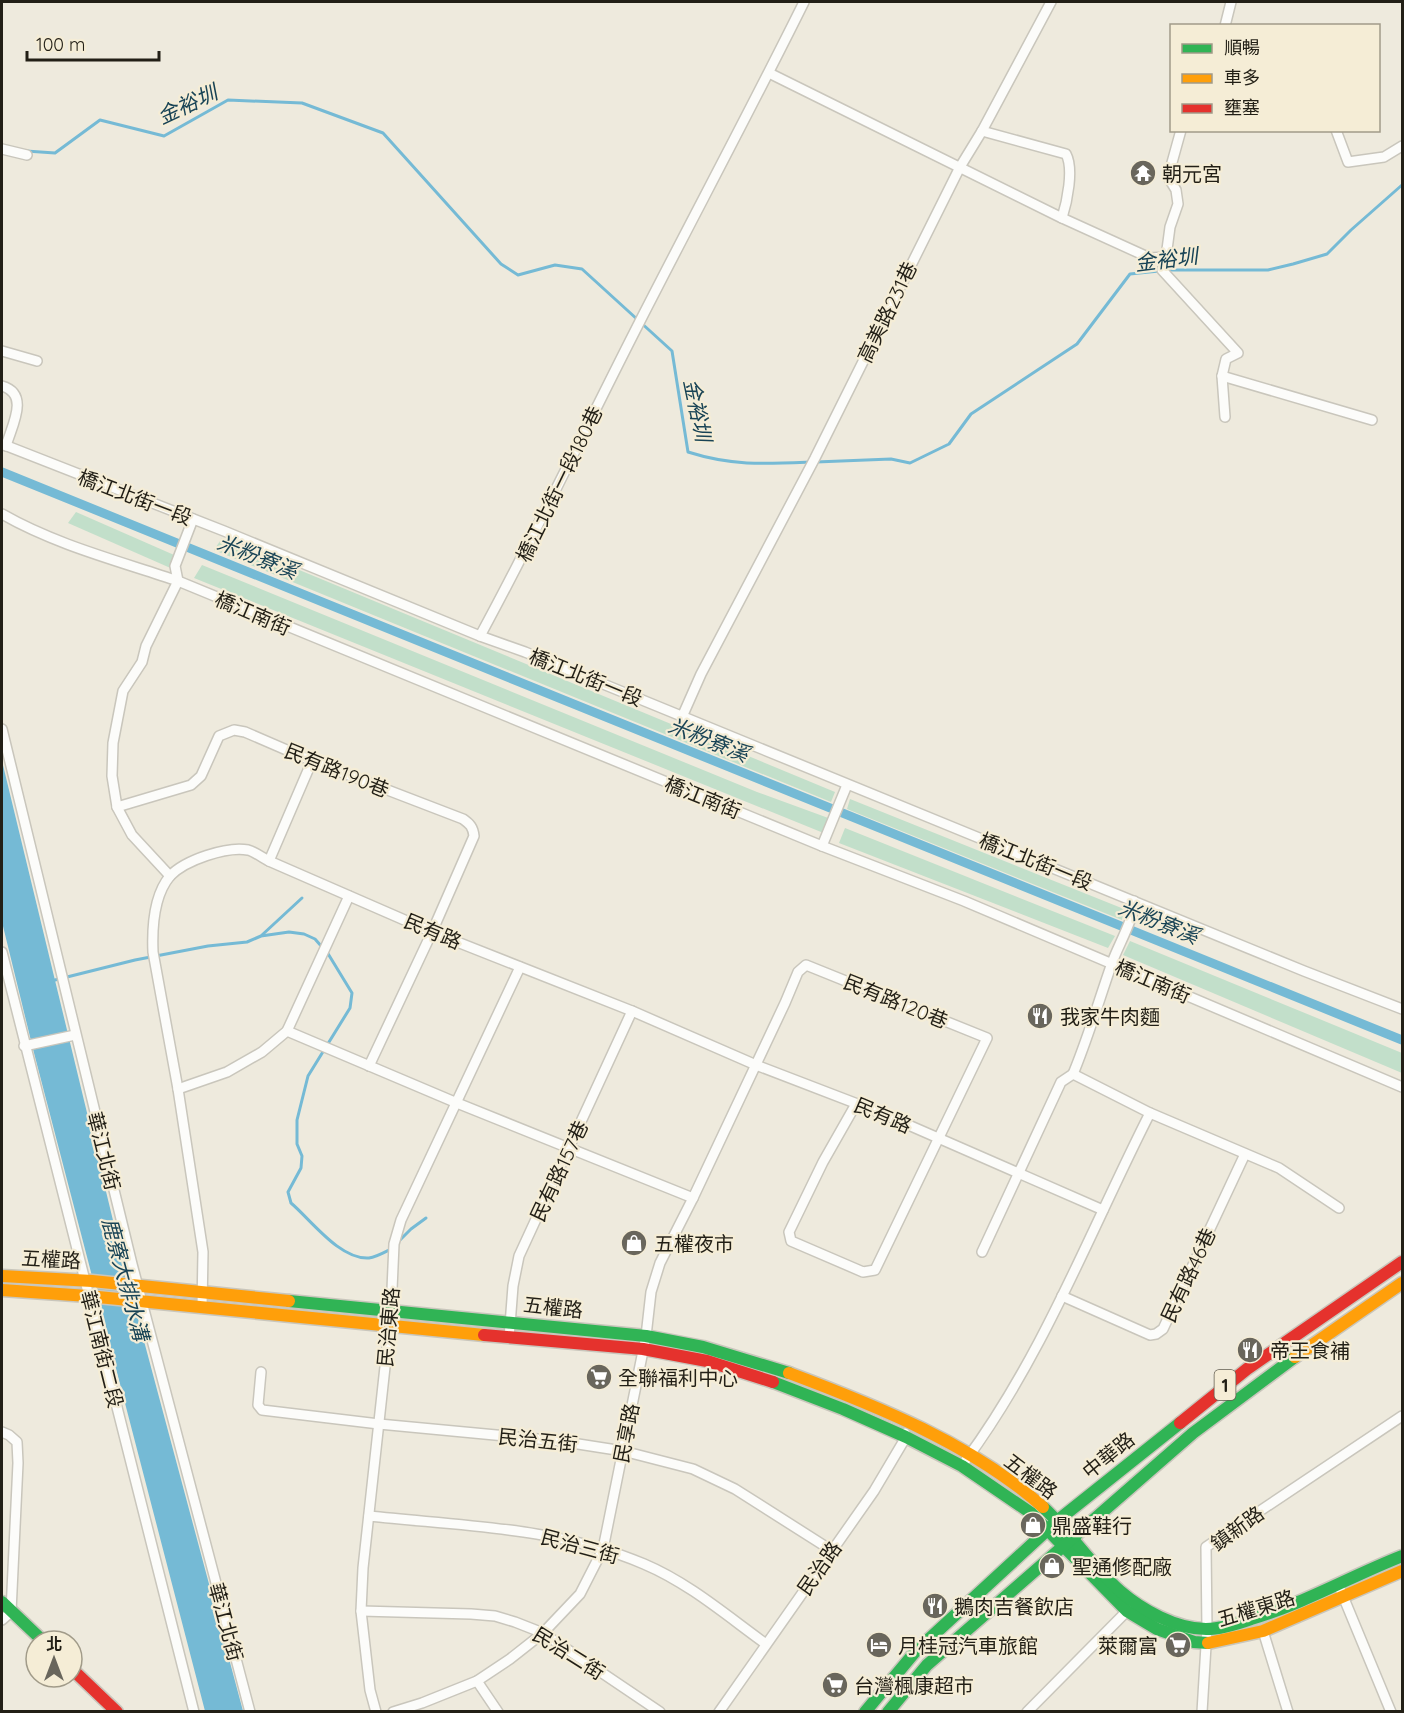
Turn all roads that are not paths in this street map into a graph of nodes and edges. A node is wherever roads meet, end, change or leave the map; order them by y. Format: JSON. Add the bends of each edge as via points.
{"nodes":[{"id":1,"x":804,"y":2,"type":"edge"},
{"id":2,"x":1051,"y":2,"type":"edge"},
{"id":3,"x":1231,"y":2,"type":"edge"},
{"id":4,"x":1226,"y":24,"type":"edge"},
{"id":5,"x":769,"y":73,"type":"junction"},
{"id":6,"x":982,"y":131,"type":"junction"},
{"id":7,"x":1180,"y":132,"type":"edge"},
{"id":8,"x":1337,"y":132,"type":"edge"},
{"id":9,"x":1402,"y":146,"type":"edge"},
{"id":10,"x":2,"y":149,"type":"edge"},
{"id":11,"x":27,"y":155,"type":"dead end"},
{"id":12,"x":960,"y":167,"type":"junction"},
{"id":13,"x":1062,"y":218,"type":"junction"},
{"id":14,"x":1166,"y":257,"type":"junction"},
{"id":15,"x":2,"y":351,"type":"edge"},
{"id":16,"x":37,"y":361,"type":"dead end"},
{"id":17,"x":1222,"y":376,"type":"junction"},
{"id":18,"x":2,"y":386,"type":"edge"},
{"id":19,"x":1225,"y":417,"type":"dead end"},
{"id":20,"x":1372,"y":420,"type":"dead end"},
{"id":21,"x":4,"y":445,"type":"edge"},
{"id":22,"x":2,"y":514,"type":"edge"},
{"id":23,"x":193,"y":519,"type":"junction"},
{"id":24,"x":178,"y":581,"type":"junction"},
{"id":25,"x":480,"y":636,"type":"junction"},
{"id":26,"x":682,"y":717,"type":"junction"},
{"id":27,"x":2,"y":729,"type":"edge"},
{"id":28,"x":312,"y":760,"type":"junction"},
{"id":29,"x":847,"y":785,"type":"junction"},
{"id":30,"x":117,"y":807,"type":"junction"},
{"id":31,"x":822,"y":846,"type":"junction"},
{"id":32,"x":269,"y":861,"type":"junction"},
{"id":33,"x":170,"y":876,"type":"junction"},
{"id":34,"x":349,"y":896,"type":"junction"},
{"id":35,"x":1134,"y":901,"type":"junction"},
{"id":36,"x":432,"y":932,"type":"junction"},
{"id":37,"x":2,"y":952,"type":"edge"},
{"id":38,"x":1112,"y":963,"type":"junction"},
{"id":39,"x":520,"y":967,"type":"junction"},
{"id":40,"x":1402,"y":1009,"type":"edge"},
{"id":41,"x":632,"y":1011,"type":"junction"},
{"id":42,"x":287,"y":1031,"type":"junction"},
{"id":43,"x":73,"y":1036,"type":"junction"},
{"id":44,"x":27,"y":1045,"type":"junction"},
{"id":45,"x":756,"y":1065,"type":"junction"},
{"id":46,"x":369,"y":1066,"type":"junction"},
{"id":47,"x":1073,"y":1074,"type":"junction"},
{"id":48,"x":1402,"y":1087,"type":"edge"},
{"id":49,"x":178,"y":1089,"type":"junction"},
{"id":50,"x":457,"y":1103,"type":"junction"},
{"id":51,"x":856,"y":1104,"type":"junction"},
{"id":52,"x":1150,"y":1113,"type":"junction"},
{"id":53,"x":939,"y":1139,"type":"junction"},
{"id":54,"x":570,"y":1148,"type":"junction"},
{"id":55,"x":1245,"y":1154,"type":"junction"},
{"id":56,"x":1020,"y":1173,"type":"junction"},
{"id":57,"x":693,"y":1198,"type":"junction"},
{"id":58,"x":1339,"y":1208,"type":"dead end"},
{"id":59,"x":1102,"y":1210,"type":"junction"},
{"id":60,"x":982,"y":1252,"type":"dead end"},
{"id":61,"x":1402,"y":1262,"type":"edge"},
{"id":62,"x":2,"y":1276,"type":"edge"},
{"id":63,"x":88,"y":1281,"type":"junction"},
{"id":64,"x":1402,"y":1283,"type":"edge"},
{"id":65,"x":135,"y":1285,"type":"junction"},
{"id":66,"x":2,"y":1290,"type":"edge"},
{"id":67,"x":201,"y":1293,"type":"junction"},
{"id":68,"x":92,"y":1296,"type":"junction"},
{"id":69,"x":1062,"y":1296,"type":"junction"},
{"id":70,"x":138,"y":1301,"type":"junction"},
{"id":71,"x":202,"y":1307,"type":"junction"},
{"id":72,"x":391,"y":1312,"type":"junction"},
{"id":73,"x":510,"y":1322,"type":"junction"},
{"id":74,"x":389,"y":1326,"type":"junction"},
{"id":75,"x":509,"y":1338,"type":"junction"},
{"id":76,"x":645,"y":1343,"type":"junction"},
{"id":77,"x":261,"y":1372,"type":"dead end"},
{"id":78,"x":1402,"y":1416,"type":"edge"},
{"id":79,"x":902,"y":1420,"type":"junction"},
{"id":80,"x":379,"y":1424,"type":"junction"},
{"id":81,"x":2,"y":1432,"type":"edge"},
{"id":82,"x":906,"y":1437,"type":"junction"},
{"id":83,"x":623,"y":1451,"type":"junction"},
{"id":84,"x":965,"y":1461,"type":"junction"},
{"id":85,"x":369,"y":1516,"type":"junction"},
{"id":86,"x":1052,"y":1525,"type":"junction"},
{"id":87,"x":1074,"y":1538,"type":"junction"},
{"id":88,"x":1063,"y":1546,"type":"junction"},
{"id":89,"x":603,"y":1549,"type":"junction"},
{"id":90,"x":831,"y":1550,"type":"junction"},
{"id":91,"x":1402,"y":1556,"type":"edge"},
{"id":92,"x":1402,"y":1571,"type":"edge"},
{"id":93,"x":1341,"y":1589,"type":"junction"},
{"id":94,"x":2,"y":1602,"type":"edge"},
{"id":95,"x":361,"y":1611,"type":"junction"},
{"id":96,"x":1127,"y":1611,"type":"junction"},
{"id":97,"x":6,"y":1616,"type":"edge"},
{"id":98,"x":25,"y":1629,"type":"edge"},
{"id":99,"x":1207,"y":1629,"type":"junction"},
{"id":100,"x":1263,"y":1631,"type":"junction"},
{"id":101,"x":543,"y":1634,"type":"junction"},
{"id":102,"x":1206,"y":1643,"type":"junction"},
{"id":103,"x":766,"y":1644,"type":"junction"},
{"id":104,"x":84,"y":1680,"type":"edge"},
{"id":105,"x":477,"y":1681,"type":"junction"},
{"id":106,"x":117,"y":1712,"type":"edge"},
{"id":107,"x":194,"y":1712,"type":"edge"},
{"id":108,"x":250,"y":1712,"type":"edge"},
{"id":109,"x":376,"y":1712,"type":"edge"},
{"id":110,"x":393,"y":1712,"type":"edge"},
{"id":111,"x":498,"y":1712,"type":"edge"},
{"id":112,"x":660,"y":1712,"type":"edge"},
{"id":113,"x":719,"y":1712,"type":"edge"},
{"id":114,"x":865,"y":1712,"type":"edge"},
{"id":115,"x":888,"y":1712,"type":"edge"},
{"id":116,"x":1027,"y":1712,"type":"edge"},
{"id":117,"x":1202,"y":1712,"type":"edge"},
{"id":118,"x":1288,"y":1712,"type":"edge"},
{"id":119,"x":1391,"y":1712,"type":"edge"}],
"edges":[{"from":1,"to":5,"type":"street","name":"橋江北街一段180巷"},
{"from":2,"to":6,"type":"street","name":"高美路231巷"},
{"from":3,"to":4,"type":"street"},
{"from":5,"to":12,"type":"street"},
{"from":5,"to":25,"type":"street","name":"橋江北街一段180巷"},
{"from":6,"to":12,"type":"street","name":"高美路231巷"},
{"from":6,"to":13,"type":"street","via":[[1066,153],[1070,160]]},
{"from":7,"to":14,"type":"street","via":[[1168,177],[1179,204],[1170,227]]},
{"from":8,"to":9,"type":"street","via":[[1348,162],[1384,157]]},
{"from":10,"to":11,"type":"street"},
{"from":12,"to":13,"type":"street"},
{"from":12,"to":26,"type":"street","name":"高美路231巷"},
{"from":13,"to":14,"type":"street","via":[[1150,258]]},
{"from":14,"to":17,"type":"street","via":[[1161,270],[1238,353],[1226,359]]},
{"from":15,"to":16,"type":"street"},
{"from":17,"to":19,"type":"street"},
{"from":17,"to":20,"type":"street"},
{"from":18,"to":21,"type":"street","via":[[17,395],[18,405]]},
{"from":21,"to":23,"type":"street","name":"橋江北街一段"},
{"from":22,"to":24,"type":"street","name":"橋江南街","via":[[20,525]]},
{"from":23,"to":24,"type":"street","via":[[175,566]]},
{"from":23,"to":25,"type":"street","name":"橋江北街一段"},
{"from":24,"to":30,"type":"street","via":[[146,646],[142,663],[123,691],[113,743],[112,776]]},
{"from":24,"to":31,"type":"street","name":"橋江南街"},
{"from":25,"to":26,"type":"street","name":"橋江北街一段"},
{"from":26,"to":29,"type":"street","name":"橋江北街一段"},
{"from":27,"to":43,"type":"street","name":"華江北街"},
{"from":28,"to":30,"type":"street","name":"民有路190巷","via":[[245,732],[225,732],[219,736],[201,776],[191,785]]},
{"from":28,"to":32,"type":"street"},
{"from":28,"to":36,"type":"street","name":"民有路190巷","via":[[463,819],[473,829],[474,836]]},
{"from":29,"to":31,"type":"street"},
{"from":29,"to":35,"type":"street","name":"橋江北街一段"},
{"from":30,"to":33,"type":"street","via":[[132,834]]},
{"from":31,"to":38,"type":"street","name":"橋江南街"},
{"from":32,"to":33,"type":"street","name":"民有路","via":[[249,850],[217,852],[192,861]]},
{"from":32,"to":34,"type":"street","name":"民有路"},
{"from":33,"to":49,"type":"street","name":"民有路","via":[[156,903],[152,930]]},
{"from":34,"to":36,"type":"street","name":"民有路"},
{"from":34,"to":42,"type":"street"},
{"from":35,"to":38,"type":"street"},
{"from":35,"to":40,"type":"street","name":"橋江北街一段"},
{"from":36,"to":39,"type":"street","name":"民有路"},
{"from":36,"to":46,"type":"street"},
{"from":37,"to":44,"type":"street","name":"華江南街二段"},
{"from":38,"to":47,"type":"street"},
{"from":38,"to":48,"type":"street","name":"橋江南街"},
{"from":39,"to":41,"type":"street","name":"民有路"},
{"from":39,"to":50,"type":"street","name":"民治東路"},
{"from":41,"to":45,"type":"street","name":"民有路"},
{"from":41,"to":54,"type":"street","name":"民有路157巷"},
{"from":42,"to":46,"type":"street"},
{"from":42,"to":49,"type":"street","via":[[262,1052],[227,1072]]},
{"from":43,"to":44,"type":"street"},
{"from":43,"to":65,"type":"street","name":"華江北街"},
{"from":44,"to":63,"type":"street","name":"華江南街二段"},
{"from":45,"to":51,"type":"street","name":"民有路"},
{"from":45,"to":53,"type":"street","name":"民有路120巷","via":[[798,972],[806,965],[987,1038]]},
{"from":45,"to":57,"type":"street","name":"民享路"},
{"from":46,"to":50,"type":"street"},
{"from":47,"to":52,"type":"street"},
{"from":47,"to":56,"type":"street","via":[[1061,1082]]},
{"from":49,"to":67,"type":"street","name":"民有路","via":[[203,1252]]},
{"from":50,"to":54,"type":"street"},
{"from":50,"to":72,"type":"street","name":"民治東路","via":[[401,1220],[394,1244]]},
{"from":51,"to":53,"type":"street","name":"民有路"},
{"from":51,"to":53,"type":"street","via":[[789,1232],[791,1241],[863,1272],[875,1270]]},
{"from":52,"to":55,"type":"street"},
{"from":52,"to":59,"type":"street"},
{"from":53,"to":56,"type":"street","name":"民有路"},
{"from":54,"to":57,"type":"street"},
{"from":54,"to":73,"type":"street","name":"民有路157巷","via":[[519,1256]]},
{"from":55,"to":58,"type":"street","via":[[1279,1168]]},
{"from":55,"to":69,"type":"street","name":"民有路46巷","via":[[1163,1329],[1150,1335]]},
{"from":56,"to":59,"type":"street","name":"民有路"},
{"from":56,"to":60,"type":"street"},
{"from":57,"to":76,"type":"street","name":"民享路","via":[[660,1263],[651,1292]]},
{"from":59,"to":69,"type":"street"},
{"from":61,"to":86,"type":"street","name":"中華路","number":"1","via":[[1247,1369]]},
{"from":62,"to":63,"type":"street","name":"五權路"},
{"from":63,"to":65,"type":"street","name":"五權路"},
{"from":63,"to":68,"type":"street","name":"華江南街二段"},
{"from":64,"to":87,"type":"street","name":"中華路","number":"1","via":[[1202,1427]]},
{"from":65,"to":67,"type":"street","name":"五權路"},
{"from":65,"to":70,"type":"street","name":"華江北街"},
{"from":66,"to":68,"type":"street","name":"五權路"},
{"from":67,"to":71,"type":"street","name":"民有路"},
{"from":67,"to":72,"type":"street","name":"五權路"},
{"from":68,"to":70,"type":"street","name":"五權路"},
{"from":68,"to":107,"type":"street","name":"華江南街二段"},
{"from":69,"to":84,"type":"street","via":[[1016,1384]]},
{"from":70,"to":71,"type":"street","name":"五權路"},
{"from":70,"to":108,"type":"street","name":"華江北街"},
{"from":71,"to":74,"type":"street","name":"五權路"},
{"from":72,"to":73,"type":"street","name":"五權路"},
{"from":72,"to":74,"type":"street","name":"民治東路"},
{"from":73,"to":75,"type":"street","name":"民有路157巷"},
{"from":73,"to":76,"type":"street","name":"五權路"},
{"from":74,"to":75,"type":"street","name":"五權路"},
{"from":74,"to":80,"type":"street","name":"民治東路"},
{"from":75,"to":76,"type":"street","name":"五權路"},
{"from":76,"to":79,"type":"street","name":"五權路","via":[[679,1341],[742,1356]]},
{"from":76,"to":82,"type":"street","name":"五權路","via":[[776,1383]]},
{"from":76,"to":83,"type":"street","name":"民享路"},
{"from":77,"to":80,"type":"street","name":"民治五街","via":[[258,1405],[262,1410]]},
{"from":78,"to":99,"type":"street","name":"鎮新路","via":[[1206,1547]]},
{"from":79,"to":82,"type":"street"},
{"from":79,"to":84,"type":"street","name":"五權路"},
{"from":80,"to":83,"type":"street","name":"民治五街","via":[[559,1440]]},
{"from":80,"to":85,"type":"street","name":"民治東路"},
{"from":81,"to":97,"type":"street","via":[[18,1442]]},
{"from":82,"to":84,"type":"street","name":"五權路"},
{"from":82,"to":90,"type":"street","name":"民治路","via":[[874,1491]]},
{"from":83,"to":89,"type":"street","name":"民享路"},
{"from":83,"to":90,"type":"street","name":"民治五街","via":[[693,1469],[735,1489]]},
{"from":84,"to":86,"type":"street","name":"五權路","via":[[1013,1485],[1038,1503]]},
{"from":85,"to":89,"type":"street","name":"民治三街","via":[[545,1534]]},
{"from":85,"to":95,"type":"street","name":"民治東路"},
{"from":86,"to":87,"type":"street","name":"五權東路"},
{"from":86,"to":88,"type":"street","name":"五權東路"},
{"from":86,"to":114,"type":"street","name":"中華路","number":"1","via":[[915,1652]]},
{"from":87,"to":88,"type":"street","name":"中華路","number":"1"},
{"from":87,"to":99,"type":"street","name":"五權東路","via":[[1112,1584],[1132,1601],[1167,1619]]},
{"from":88,"to":96,"type":"street","name":"五權東路"},
{"from":88,"to":115,"type":"street","name":"中華路","number":"1","via":[[927,1665]]},
{"from":89,"to":101,"type":"street","name":"民享路","via":[[580,1594]]},
{"from":89,"to":103,"type":"street","name":"民治三街","via":[[681,1583]]},
{"from":90,"to":103,"type":"street","name":"民治路"},
{"from":91,"to":93,"type":"street","name":"五權東路"},
{"from":92,"to":93,"type":"street","name":"五權東路"},
{"from":93,"to":99,"type":"street","name":"五權東路"},
{"from":93,"to":100,"type":"street","name":"五權東路","via":[[1327,1605]]},
{"from":93,"to":119,"type":"street"},
{"from":94,"to":97,"type":"street"},
{"from":95,"to":101,"type":"street","name":"民治二街","via":[[495,1616]]},
{"from":95,"to":109,"type":"street","name":"民治東路"},
{"from":96,"to":102,"type":"street","name":"五權東路","via":[[1157,1629]]},
{"from":96,"to":116,"type":"street"},
{"from":97,"to":98,"type":"street"},
{"from":99,"to":102,"type":"street","name":"鎮新路"},
{"from":100,"to":102,"type":"street","name":"五權東路"},
{"from":100,"to":118,"type":"street"},
{"from":101,"to":105,"type":"street","name":"民享路"},
{"from":101,"to":112,"type":"street","name":"民治二街"},
{"from":102,"to":117,"type":"street","name":"鎮新路"},
{"from":103,"to":113,"type":"street","name":"民治路"},
{"from":104,"to":106,"type":"street"},
{"from":105,"to":110,"type":"street","name":"民享路"},
{"from":105,"to":111,"type":"street"}]}
